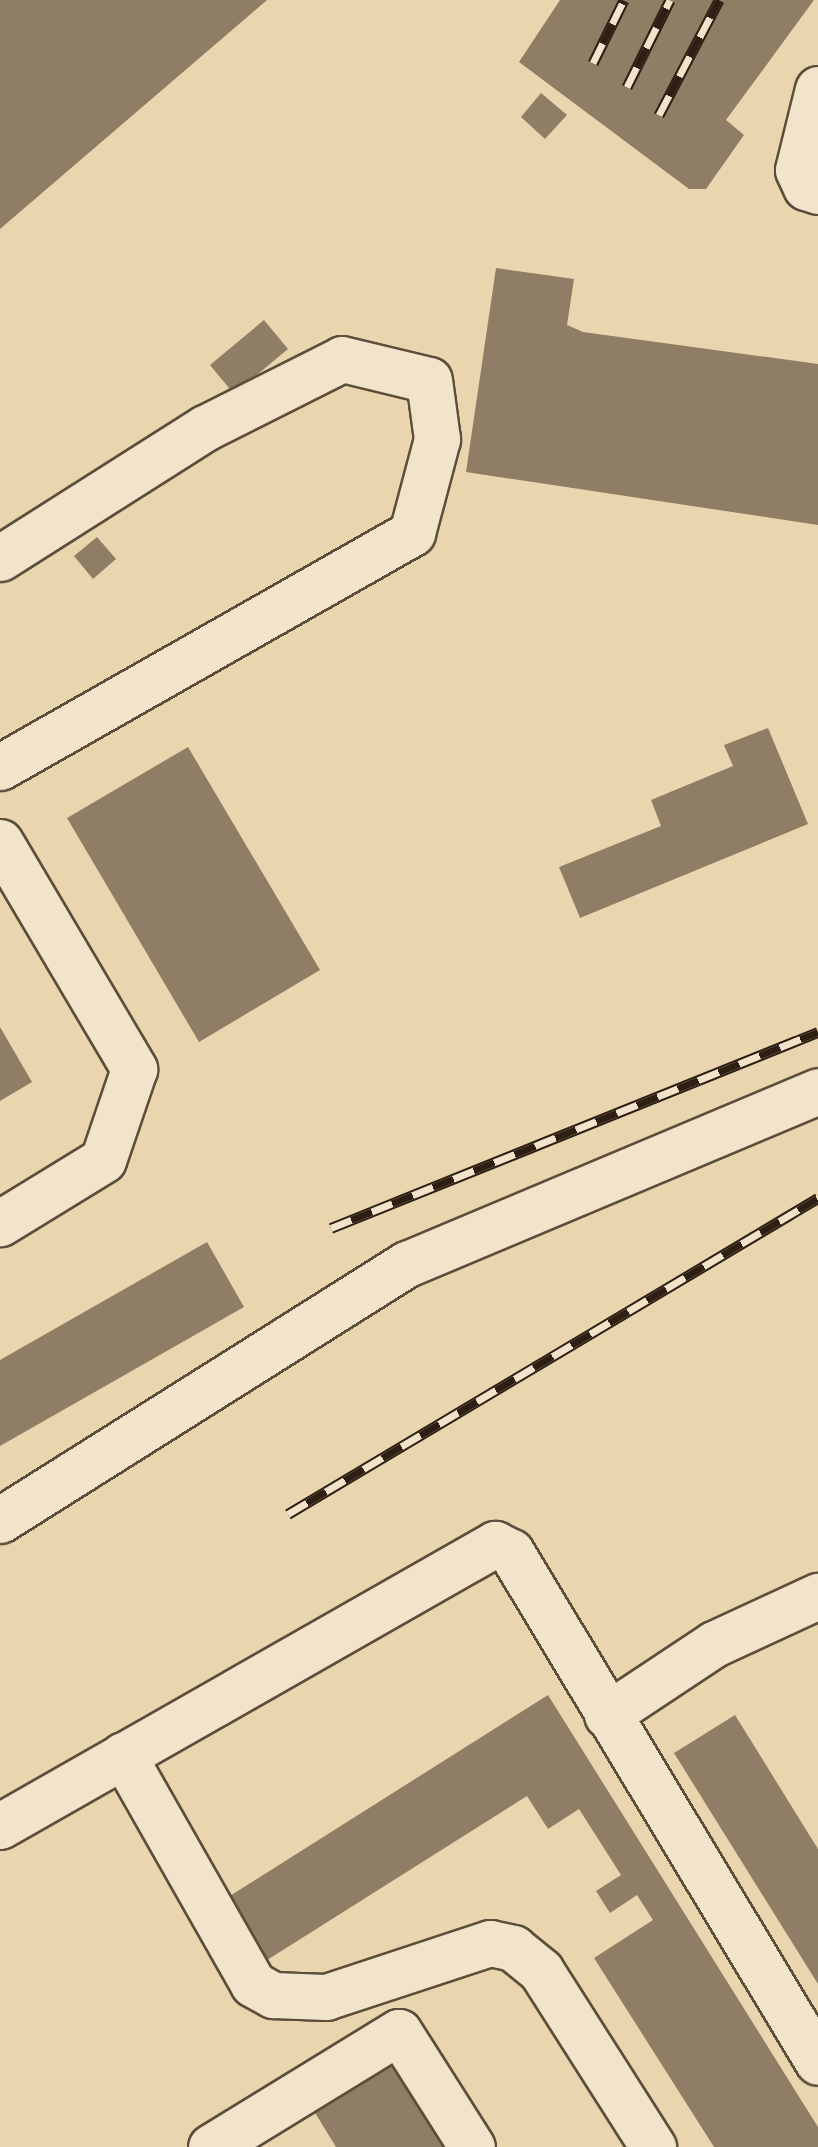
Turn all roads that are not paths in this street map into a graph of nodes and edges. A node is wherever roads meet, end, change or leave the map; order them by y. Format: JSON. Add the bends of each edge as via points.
{"nodes":[{"id":1,"x":818,"y":89,"type":"edge"},
{"id":2,"x":818,"y":191,"type":"edge"},
{"id":3,"x":0,"y":558,"type":"edge"},
{"id":4,"x":0,"y":767,"type":"edge"},
{"id":5,"x":0,"y":842,"type":"edge"},
{"id":6,"x":818,"y":1091,"type":"edge"},
{"id":7,"x":0,"y":1223,"type":"edge"},
{"id":8,"x":0,"y":1520,"type":"edge"},
{"id":9,"x":818,"y":1596,"type":"edge"},
{"id":10,"x":607,"y":1715,"type":"junction"},
{"id":11,"x":123,"y":1755,"type":"junction"},
{"id":12,"x":0,"y":1826,"type":"edge"},
{"id":13,"x":818,"y":2062,"type":"edge"},
{"id":14,"x":211,"y":2147,"type":"edge"},
{"id":15,"x":472,"y":2147,"type":"edge"},
{"id":16,"x":653,"y":2147,"type":"edge"}],
"edges":[{"from":1,"to":2,"type":"lane","via":[[798,170],[806,187]]},
{"from":3,"to":4,"type":"lane","via":[[205,428],[342,359],[428,380],[437,439],[412,534]]},
{"from":5,"to":7,"type":"lane","via":[[134,1069],[103,1160]]},
{"from":6,"to":8,"type":"lane","via":[[407,1264]]},
{"from":9,"to":10,"type":"lane","via":[[714,1644]]},
{"from":10,"to":11,"type":"lane","via":[[511,1552],[495,1544]]},
{"from":10,"to":13,"type":"lane"},
{"from":11,"to":12,"type":"lane"},
{"from":11,"to":16,"type":"lane","via":[[252,1984],[273,1995],[326,1997],[490,1943],[513,1948],[541,1971]]},
{"from":14,"to":15,"type":"lane","via":[[399,2032]]}]}
